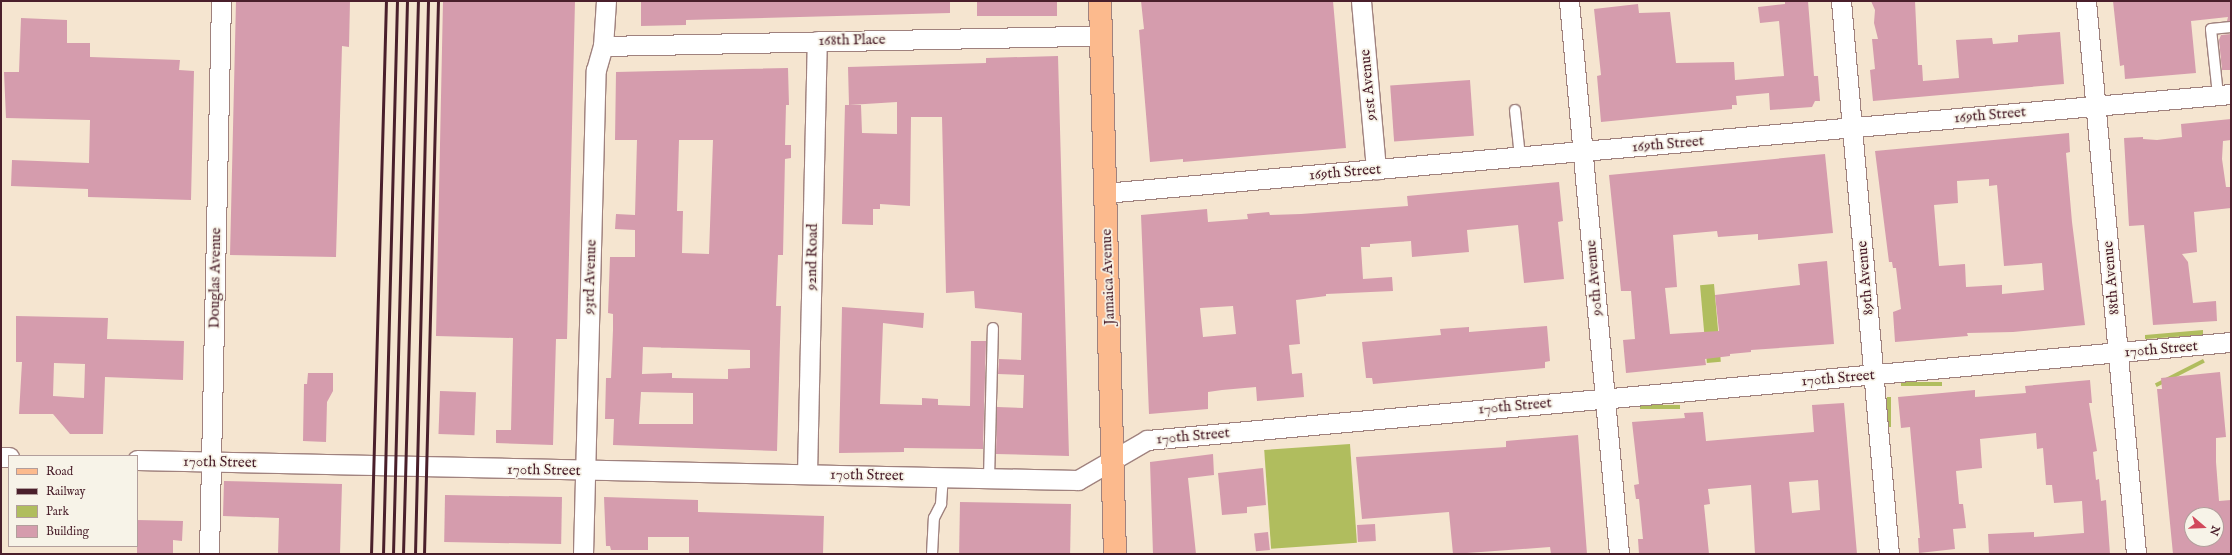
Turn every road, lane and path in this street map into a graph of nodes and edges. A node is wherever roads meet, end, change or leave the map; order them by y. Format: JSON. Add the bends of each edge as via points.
{"nodes":[{"id":1,"x":221,"y":1,"type":"edge"},
{"id":2,"x":606,"y":1,"type":"edge"},
{"id":3,"x":1100,"y":1,"type":"edge"},
{"id":4,"x":1361,"y":1,"type":"edge"},
{"id":5,"x":1569,"y":1,"type":"edge"},
{"id":6,"x":1841,"y":1,"type":"edge"},
{"id":7,"x":2086,"y":1,"type":"edge"},
{"id":8,"x":2231,"y":27,"type":"edge"},
{"id":9,"x":1100,"y":36,"type":"junction"},
{"id":10,"x":817,"y":41,"type":"junction"},
{"id":11,"x":603,"y":46,"type":"junction"},
{"id":12,"x":2224,"y":95,"type":"edge"},
{"id":13,"x":2096,"y":106,"type":"junction"},
{"id":14,"x":1515,"y":110,"type":"dead end"},
{"id":15,"x":1852,"y":128,"type":"junction"},
{"id":16,"x":1583,"y":151,"type":"junction"},
{"id":17,"x":1520,"y":157,"type":"junction"},
{"id":18,"x":1376,"y":169,"type":"junction"},
{"id":19,"x":1104,"y":193,"type":"junction"},
{"id":20,"x":993,"y":328,"type":"dead end"},
{"id":21,"x":2231,"y":342,"type":"edge"},
{"id":22,"x":2118,"y":353,"type":"junction"},
{"id":23,"x":1873,"y":375,"type":"junction"},
{"id":24,"x":1605,"y":398,"type":"junction"},
{"id":25,"x":138,"y":460,"type":"edge"},
{"id":26,"x":1113,"y":460,"type":"junction"},
{"id":27,"x":212,"y":462,"type":"junction"},
{"id":28,"x":585,"y":470,"type":"junction"},
{"id":29,"x":807,"y":474,"type":"junction"},
{"id":30,"x":943,"y":477,"type":"junction"},
{"id":31,"x":989,"y":478,"type":"junction"},
{"id":32,"x":209,"y":554,"type":"edge"},
{"id":33,"x":582,"y":554,"type":"edge"},
{"id":34,"x":932,"y":554,"type":"edge"},
{"id":35,"x":1115,"y":554,"type":"edge"},
{"id":36,"x":1619,"y":554,"type":"edge"},
{"id":37,"x":1889,"y":554,"type":"edge"},
{"id":38,"x":2136,"y":554,"type":"edge"}],
"edges":[{"from":1,"to":27,"type":"street","name":"Douglas Avenue"},
{"from":2,"to":11,"type":"street","name":"93rd Avenue"},
{"from":3,"to":9,"type":"main road","name":"Jamaica Avenue"},
{"from":4,"to":18,"type":"street","name":"91st Avenue"},
{"from":5,"to":16,"type":"street","name":"90th Avenue"},
{"from":6,"to":15,"type":"street","name":"89th Avenue"},
{"from":7,"to":13,"type":"street","name":"88th Avenue"},
{"from":8,"to":12,"type":"lane","via":[[2211,29]]},
{"from":9,"to":10,"type":"street","name":"168th Place"},
{"from":9,"to":19,"type":"main road","name":"Jamaica Avenue"},
{"from":10,"to":11,"type":"street","name":"168th Place"},
{"from":10,"to":29,"type":"street","name":"92nd Road"},
{"from":11,"to":28,"type":"street","name":"93rd Avenue","via":[[596,70]]},
{"from":12,"to":13,"type":"street","name":"169th Street"},
{"from":13,"to":15,"type":"street","name":"169th Street"},
{"from":13,"to":22,"type":"street","name":"88th Avenue"},
{"from":14,"to":17,"type":"lane"},
{"from":15,"to":16,"type":"street","name":"169th Street"},
{"from":15,"to":23,"type":"street","name":"89th Avenue"},
{"from":16,"to":17,"type":"street","name":"169th Street"},
{"from":16,"to":24,"type":"street","name":"90th Avenue"},
{"from":17,"to":18,"type":"street","name":"169th Street"},
{"from":18,"to":19,"type":"street","name":"169th Street"},
{"from":19,"to":26,"type":"main road","name":"Jamaica Avenue"},
{"from":20,"to":31,"type":"lane"},
{"from":21,"to":22,"type":"street","name":"170th Street"},
{"from":22,"to":23,"type":"street","name":"170th Street"},
{"from":22,"to":38,"type":"street","name":"88th Avenue"},
{"from":23,"to":24,"type":"street","name":"170th Street"},
{"from":23,"to":37,"type":"street","name":"89th Avenue"},
{"from":24,"to":26,"type":"street","name":"170th Street","via":[[1147,440]]},
{"from":24,"to":36,"type":"street","name":"90th Avenue"},
{"from":25,"to":27,"type":"street","name":"170th Street"},
{"from":26,"to":31,"type":"street","name":"170th Street","via":[[1078,480]]},
{"from":26,"to":35,"type":"main road","name":"Jamaica Avenue"},
{"from":27,"to":28,"type":"street","name":"170th Street"},
{"from":27,"to":32,"type":"street","name":"Douglas Avenue"},
{"from":28,"to":29,"type":"street","name":"170th Street"},
{"from":28,"to":33,"type":"street","name":"93rd Avenue"},
{"from":29,"to":30,"type":"street","name":"170th Street"},
{"from":30,"to":31,"type":"street","name":"170th Street"},
{"from":30,"to":34,"type":"lane","via":[[941,504],[934,518]]}]}
